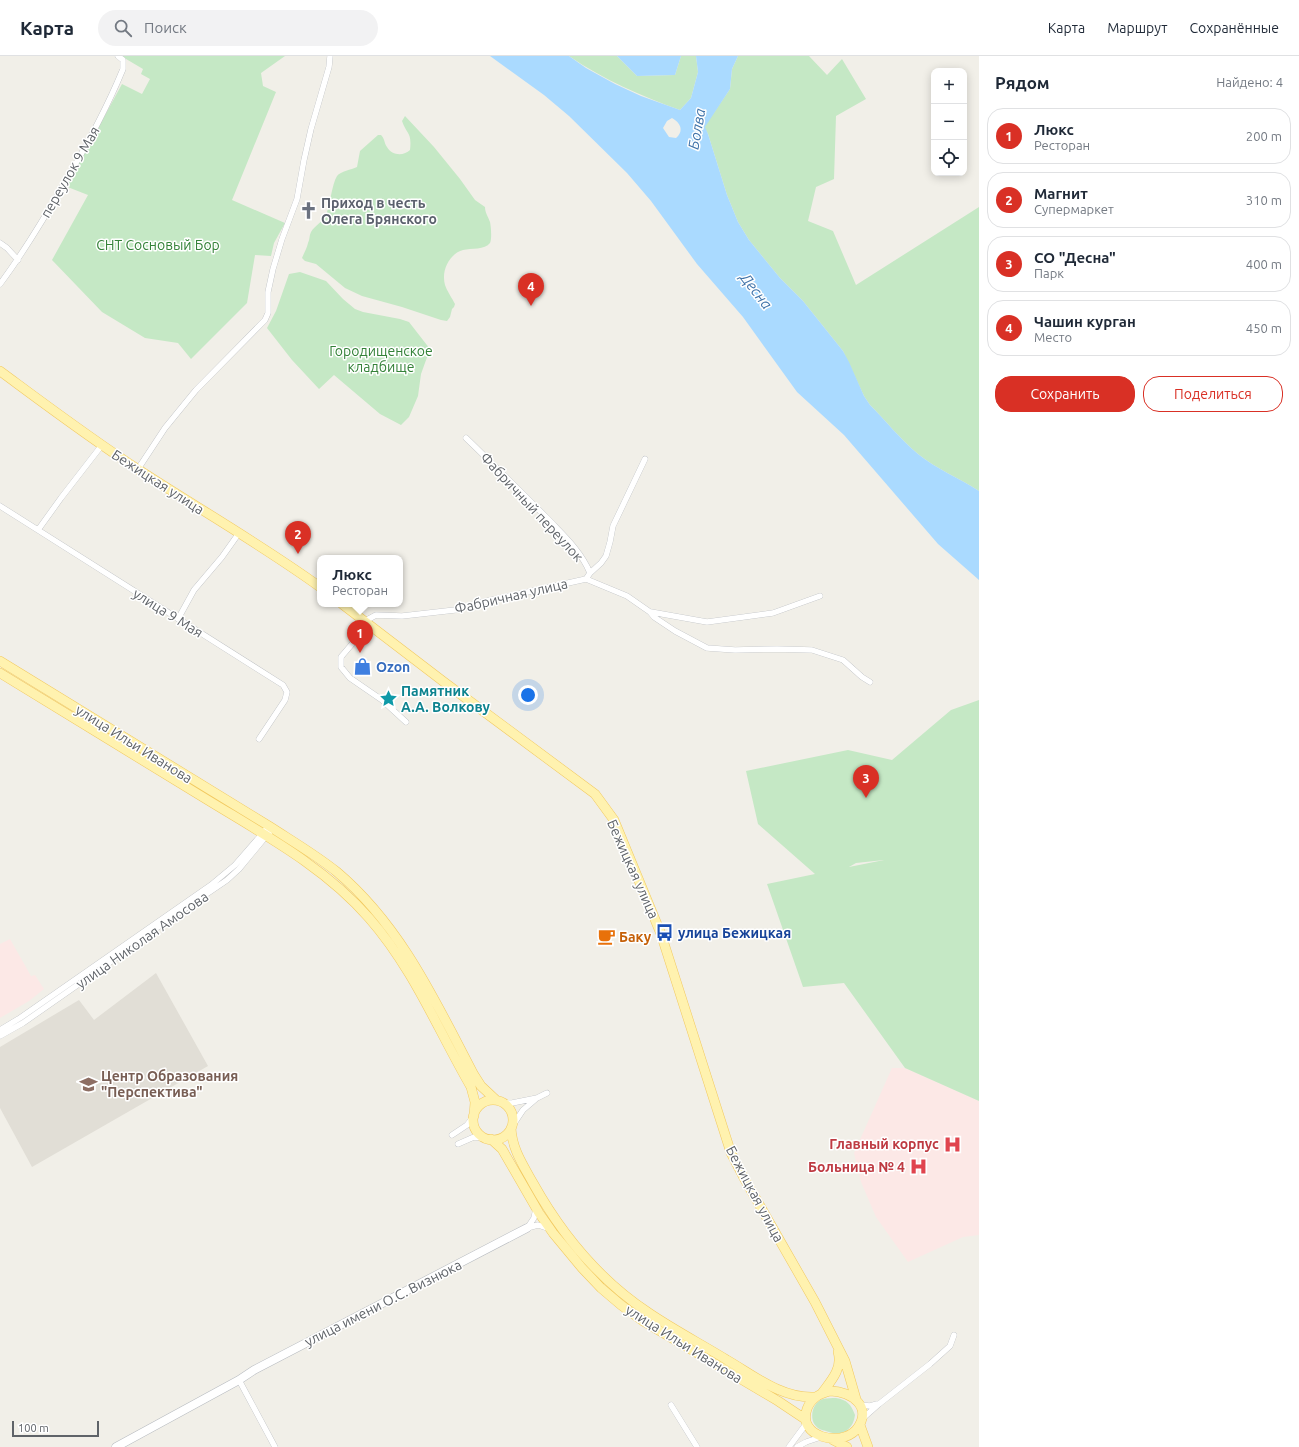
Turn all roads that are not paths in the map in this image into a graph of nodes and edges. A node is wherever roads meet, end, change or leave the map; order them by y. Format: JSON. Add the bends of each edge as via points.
{"nodes":[{"id":1,"x":118,"y":56,"type":"edge"},
{"id":2,"x":330,"y":56,"type":"edge"},
{"id":3,"x":0,"y":243,"type":"edge"},
{"id":4,"x":18,"y":260,"type":"junction"},
{"id":5,"x":0,"y":284,"type":"edge"},
{"id":6,"x":0,"y":371,"type":"edge"},
{"id":7,"x":466,"y":438,"type":"dead end"},
{"id":8,"x":102,"y":445,"type":"junction"},
{"id":9,"x":644,"y":460,"type":"dead end"},
{"id":10,"x":138,"y":469,"type":"junction"},
{"id":11,"x":0,"y":506,"type":"edge"},
{"id":12,"x":38,"y":530,"type":"junction"},
{"id":13,"x":239,"y":533,"type":"junction"},
{"id":14,"x":590,"y":573,"type":"junction"},
{"id":15,"x":586,"y":579,"type":"junction"},
{"id":16,"x":317,"y":585,"type":"edge"},
{"id":17,"x":820,"y":596,"type":"dead end"},
{"id":18,"x":346,"y":607,"type":"edge"},
{"id":19,"x":650,"y":612,"type":"junction"},
{"id":20,"x":178,"y":619,"type":"junction"},
{"id":21,"x":367,"y":622,"type":"junction"},
{"id":22,"x":0,"y":661,"type":"edge"},
{"id":23,"x":0,"y":672,"type":"edge"},
{"id":24,"x":870,"y":682,"type":"dead end"},
{"id":25,"x":406,"y":722,"type":"dead end"},
{"id":26,"x":259,"y":739,"type":"dead end"},
{"id":27,"x":267,"y":831,"type":"junction"},
{"id":28,"x":0,"y":1030,"type":"edge"},
{"id":29,"x":0,"y":1036,"type":"edge"},
{"id":30,"x":547,"y":1093,"type":"dead end"},
{"id":31,"x":538,"y":1098,"type":"junction"},
{"id":32,"x":500,"y":1102,"type":"junction"},
{"id":33,"x":474,"y":1116,"type":"junction"},
{"id":34,"x":511,"y":1128,"type":"junction"},
{"id":35,"x":452,"y":1135,"type":"dead end"},
{"id":36,"x":491,"y":1139,"type":"junction"},
{"id":37,"x":458,"y":1144,"type":"dead end"},
{"id":38,"x":536,"y":1207,"type":"junction"},
{"id":39,"x":527,"y":1228,"type":"junction"},
{"id":40,"x":550,"y":1229,"type":"junction"},
{"id":41,"x":954,"y":1335,"type":"dead end"},
{"id":42,"x":836,"y":1347,"type":"junction"},
{"id":43,"x":239,"y":1380,"type":"junction"},
{"id":44,"x":818,"y":1395,"type":"junction"},
{"id":45,"x":858,"y":1402,"type":"junction"},
{"id":46,"x":879,"y":1404,"type":"junction"},
{"id":47,"x":671,"y":1405,"type":"dead end"},
{"id":48,"x":806,"y":1421,"type":"junction"},
{"id":49,"x":861,"y":1422,"type":"junction"},
{"id":50,"x":821,"y":1437,"type":"junction"},
{"id":51,"x":833,"y":1440,"type":"junction"},
{"id":52,"x":116,"y":1447,"type":"edge"},
{"id":53,"x":275,"y":1447,"type":"edge"},
{"id":54,"x":697,"y":1447,"type":"edge"},
{"id":55,"x":789,"y":1447,"type":"edge"},
{"id":56,"x":797,"y":1447,"type":"edge"},
{"id":57,"x":847,"y":1447,"type":"edge"},
{"id":58,"x":868,"y":1447,"type":"edge"}],
"edges":[{"from":1,"to":4,"type":"street","name":"переулок 9 Мая","via":[[123,60],[123,68],[110,100],[88,143]]},
{"from":2,"to":10,"type":"street","via":[[297,199],[273,269],[265,320],[196,390],[165,428]]},
{"from":3,"to":4,"type":"street"},
{"from":4,"to":5,"type":"street","name":"переулок 9 Мая"},
{"from":6,"to":8,"type":"main road","name":"Бежицкая улица"},
{"from":7,"to":14,"type":"street","name":"Фабричный переулок","via":[[574,547]]},
{"from":8,"to":10,"type":"main road","name":"Бежицкая улица"},
{"from":8,"to":12,"type":"street"},
{"from":9,"to":14,"type":"street","via":[[613,526],[606,556]]},
{"from":10,"to":13,"type":"main road","name":"Бежицкая улица"},
{"from":11,"to":12,"type":"street","name":"улица 9 Мая"},
{"from":12,"to":20,"type":"street","name":"улица 9 Мая"},
{"from":13,"to":16,"type":"main road","name":"Бежицкая улица"},
{"from":13,"to":20,"type":"street","via":[[194,590]]},
{"from":14,"to":15,"type":"street","name":"Фабричный переулок"},
{"from":15,"to":19,"type":"street","name":"Фабричная улица","via":[[627,596]]},
{"from":15,"to":21,"type":"street","name":"Фабричная улица","via":[[455,610],[402,616],[376,615]]},
{"from":17,"to":19,"type":"street","name":"Фабричная улица","via":[[772,613],[707,622]]},
{"from":18,"to":21,"type":"main road","name":"Бежицкая улица"},
{"from":19,"to":24,"type":"street","name":"Фабричная улица","via":[[675,631],[707,648],[812,650],[843,660]]},
{"from":20,"to":26,"type":"street","name":"улица 9 Мая","via":[[283,685],[287,692],[285,700]]},
{"from":21,"to":25,"type":"street","via":[[341,658],[341,667],[350,678],[382,700]]},
{"from":21,"to":42,"type":"main road","name":"Бежицкая улица","via":[[595,794],[614,820],[661,934],[731,1153],[815,1302]]},
{"from":22,"to":27,"type":"main road","name":"улица Ильи Иванова"},
{"from":23,"to":27,"type":"main road","name":"улица Ильи Иванова"},
{"from":27,"to":28,"type":"street","name":"улица Николая Амосова","via":[[211,885]]},
{"from":27,"to":29,"type":"street","name":"улица Николая Амосова","via":[[239,869],[221,885],[23,1023]]},
{"from":27,"to":32,"type":"main road","via":[[311,854],[336,872],[358,891],[392,930],[427,986],[474,1076],[481,1086]]},
{"from":27,"to":33,"type":"main road","via":[[351,898],[383,935],[415,984],[470,1087],[475,1102]]},
{"from":30,"to":31,"type":"street"},
{"from":31,"to":32,"type":"street","via":[[512,1103]]},
{"from":31,"to":34,"type":"street","via":[[523,1110]]},
{"from":32,"to":33,"type":"main road","via":[[490,1100],[480,1105]]},
{"from":32,"to":34,"type":"main road","via":[[511,1111]]},
{"from":33,"to":35,"type":"street","via":[[467,1125]]},
{"from":33,"to":36,"type":"main road","via":[[473,1122],[479,1134]]},
{"from":34,"to":36,"type":"main road","via":[[503,1137]]},
{"from":34,"to":44,"type":"main road","name":"улица Ильи Иванова","via":[[513,1146],[547,1208],[574,1245],[607,1280],[649,1313],[783,1392],[797,1396]]},
{"from":36,"to":37,"type":"street","via":[[474,1137]]},
{"from":36,"to":38,"type":"main road","name":"улица Ильи Иванова","via":[[502,1149]]},
{"from":38,"to":39,"type":"street","via":[[534,1218]]},
{"from":38,"to":40,"type":"main road","name":"улица Ильи Иванова"},
{"from":39,"to":40,"type":"street","via":[[538,1225]]},
{"from":39,"to":43,"type":"street","name":"улица имени О.С. Визнюка","via":[[261,1366]]},
{"from":40,"to":48,"type":"main road","name":"улица Ильи Иванова","via":[[582,1268],[621,1305],[663,1334],[778,1401]]},
{"from":41,"to":46,"type":"street","via":[[950,1346]]},
{"from":42,"to":44,"type":"main road","via":[[839,1366]]},
{"from":42,"to":45,"type":"main road","via":[[845,1361]]},
{"from":43,"to":52,"type":"street","name":"улица имени О.С. Визнюка"},
{"from":43,"to":53,"type":"street"},
{"from":44,"to":45,"type":"main road","via":[[830,1391],[843,1392]]},
{"from":44,"to":48,"type":"main road","via":[[809,1404],[805,1415]]},
{"from":45,"to":46,"type":"street","via":[[870,1406]]},
{"from":45,"to":49,"type":"main road","via":[[862,1411]]},
{"from":46,"to":49,"type":"street"},
{"from":47,"to":54,"type":"street"},
{"from":48,"to":50,"type":"main road","via":[[813,1432]]},
{"from":48,"to":55,"type":"street"},
{"from":49,"to":51,"type":"main road","via":[[848,1436]]},
{"from":49,"to":58,"type":"main road"},
{"from":50,"to":51,"type":"main road"},
{"from":50,"to":56,"type":"street"},
{"from":51,"to":57,"type":"main road"}]}
